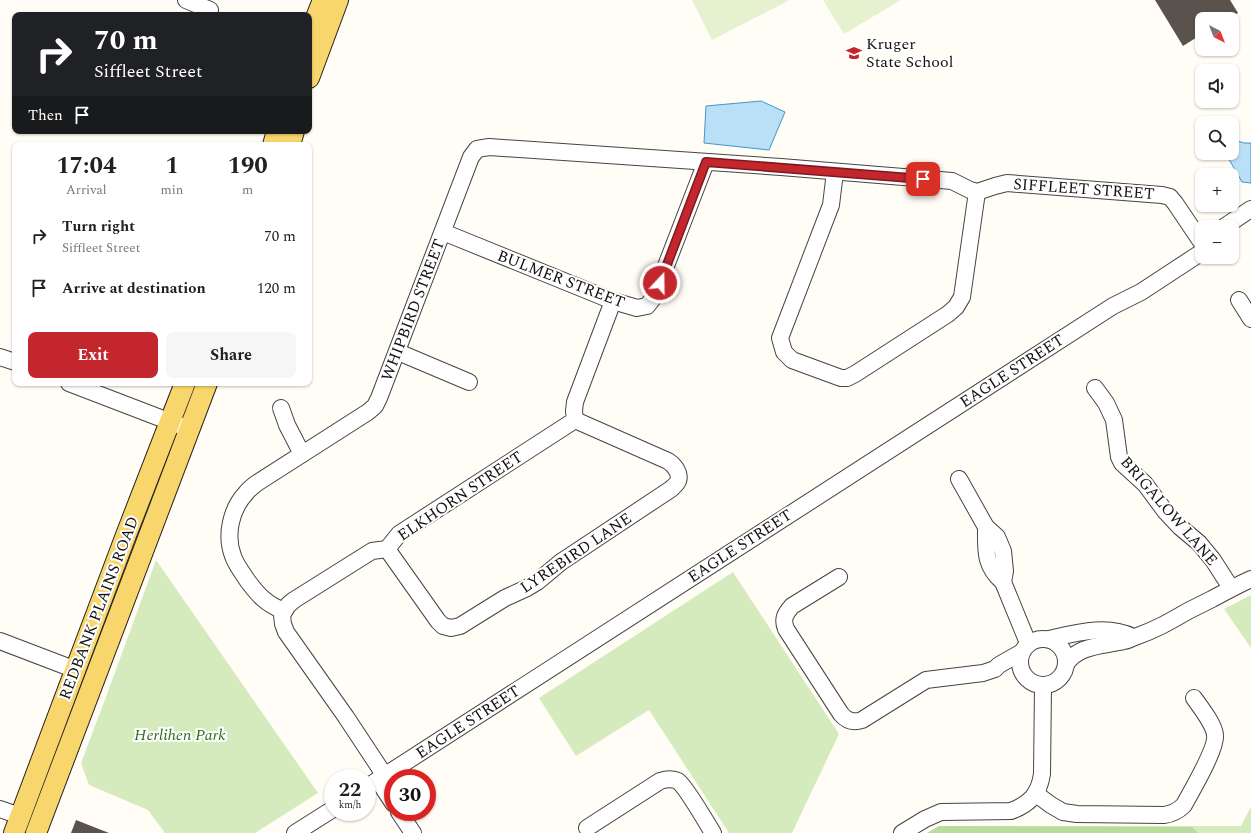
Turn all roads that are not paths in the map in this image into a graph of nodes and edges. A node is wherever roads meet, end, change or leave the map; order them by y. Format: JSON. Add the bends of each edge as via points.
{"nodes":[{"id":1,"x":186,"y":0,"type":"edge"},
{"id":2,"x":323,"y":0,"type":"edge"},
{"id":3,"x":338,"y":0,"type":"edge"},
{"id":4,"x":210,"y":10,"type":"dead end"},
{"id":5,"x":312,"y":28,"type":"edge"},
{"id":6,"x":312,"y":70,"type":"edge"},
{"id":7,"x":706,"y":162,"type":"junction"},
{"id":8,"x":835,"y":172,"type":"junction"},
{"id":9,"x":977,"y":192,"type":"junction"},
{"id":10,"x":1251,"y":209,"type":"edge"},
{"id":11,"x":1234,"y":220,"type":"edge"},
{"id":12,"x":1251,"y":221,"type":"edge"},
{"id":13,"x":1239,"y":229,"type":"edge"},
{"id":14,"x":443,"y":232,"type":"junction"},
{"id":15,"x":1195,"y":234,"type":"edge"},
{"id":16,"x":1195,"y":249,"type":"edge"},
{"id":17,"x":1239,"y":300,"type":"dead end"},
{"id":18,"x":613,"y":301,"type":"junction"},
{"id":19,"x":1251,"y":319,"type":"edge"},
{"id":20,"x":398,"y":352,"type":"junction"},
{"id":21,"x":0,"y":356,"type":"edge"},
{"id":22,"x":12,"y":361,"type":"edge"},
{"id":23,"x":469,"y":382,"type":"dead end"},
{"id":24,"x":77,"y":386,"type":"edge"},
{"id":25,"x":184,"y":386,"type":"edge"},
{"id":26,"x":206,"y":386,"type":"edge"},
{"id":27,"x":1095,"y":388,"type":"dead end"},
{"id":28,"x":281,"y":408,"type":"dead end"},
{"id":29,"x":575,"y":420,"type":"junction"},
{"id":30,"x":171,"y":422,"type":"junction"},
{"id":31,"x":189,"y":429,"type":"junction"},
{"id":32,"x":302,"y":454,"type":"junction"},
{"id":33,"x":959,"y":479,"type":"dead end"},
{"id":34,"x":387,"y":549,"type":"junction"},
{"id":35,"x":839,"y":577,"type":"dead end"},
{"id":36,"x":1251,"y":579,"type":"edge"},
{"id":37,"x":1231,"y":588,"type":"junction"},
{"id":38,"x":284,"y":611,"type":"junction"},
{"id":39,"x":1133,"y":638,"type":"junction"},
{"id":40,"x":1049,"y":640,"type":"junction"},
{"id":41,"x":0,"y":641,"type":"edge"},
{"id":42,"x":1025,"y":648,"type":"junction"},
{"id":43,"x":1066,"y":664,"type":"junction"},
{"id":44,"x":996,"y":669,"type":"junction"},
{"id":45,"x":76,"y":670,"type":"junction"},
{"id":46,"x":1025,"y":678,"type":"junction"},
{"id":47,"x":1043,"y":686,"type":"junction"},
{"id":48,"x":1194,"y":698,"type":"dead end"},
{"id":49,"x":377,"y":781,"type":"edge"},
{"id":50,"x":384,"y":791,"type":"edge"},
{"id":51,"x":1036,"y":794,"type":"junction"},
{"id":52,"x":0,"y":809,"type":"edge"},
{"id":53,"x":324,"y":815,"type":"edge"},
{"id":54,"x":405,"y":821,"type":"edge"},
{"id":55,"x":17,"y":825,"type":"edge"},
{"id":56,"x":587,"y":828,"type":"dead end"},
{"id":57,"x":36,"y":833,"type":"edge"},
{"id":58,"x":295,"y":833,"type":"edge"},
{"id":59,"x":413,"y":833,"type":"edge"},
{"id":60,"x":713,"y":833,"type":"edge"},
{"id":61,"x":902,"y":833,"type":"edge"}],
"edges":[{"from":1,"to":4,"type":"street"},
{"from":2,"to":5,"type":"main road"},
{"from":3,"to":6,"type":"main road"},
{"from":7,"to":8,"type":"street"},
{"from":7,"to":14,"type":"street","name":"WHIPBIRD STREET","via":[[489,147],[477,149],[471,157]]},
{"from":7,"to":18,"type":"street","name":"BULMER STREET","via":[[654,297],[647,306],[637,308]]},
{"from":8,"to":9,"type":"street","via":[[952,181]]},
{"from":8,"to":9,"type":"street","via":[[831,205],[780,338],[784,352],[792,360],[841,378],[855,374],[956,307],[962,298]]},
{"from":9,"to":15,"type":"street","name":"SIFFLEET STREET","via":[[1007,183],[1162,194],[1170,197],[1175,203]]},
{"from":10,"to":11,"type":"street"},
{"from":12,"to":13,"type":"street"},
{"from":14,"to":18,"type":"street","name":"BULMER STREET"},
{"from":14,"to":20,"type":"street","name":"WHIPBIRD STREET"},
{"from":16,"to":49,"type":"street","name":"EAGLE STREET","via":[[1136,287],[1113,306]]},
{"from":17,"to":19,"type":"street"},
{"from":18,"to":29,"type":"street","via":[[575,402]]},
{"from":20,"to":23,"type":"street"},
{"from":20,"to":32,"type":"street","name":"WHIPBIRD STREET","via":[[375,406]]},
{"from":21,"to":22,"type":"street"},
{"from":24,"to":30,"type":"street"},
{"from":25,"to":30,"type":"main road","name":"REDBANK PLAINS ROAD"},
{"from":26,"to":31,"type":"main road","name":"REDBANK PLAINS ROAD"},
{"from":27,"to":37,"type":"street","name":"BRIGALOW LANE","via":[[1114,420],[1122,463],[1145,484],[1180,527],[1199,543]]},
{"from":28,"to":32,"type":"street"},
{"from":29,"to":34,"type":"street","name":"ELKHORN STREET","via":[[399,534]]},
{"from":29,"to":34,"type":"street","name":"LYREBIRD LANE","via":[[668,461],[675,466],[678,482],[561,562],[537,582],[460,626],[451,628],[443,626],[438,621]]},
{"from":30,"to":31,"type":"street"},
{"from":30,"to":45,"type":"main road","name":"REDBANK PLAINS ROAD"},
{"from":31,"to":57,"type":"main road","name":"REDBANK PLAINS ROAD"},
{"from":32,"to":38,"type":"street","name":"WHIPBIRD STREET","via":[[246,492],[237,504],[229,533],[232,555],[246,579],[265,602]]},
{"from":33,"to":42,"type":"street","via":[[986,527],[997,537],[1003,551],[1003,582]]},
{"from":34,"to":38,"type":"street","name":"ELKHORN STREET","via":[[372,551],[294,600]]},
{"from":35,"to":44,"type":"street","via":[[792,606],[784,617],[784,623],[845,719],[856,722],[862,720],[926,680],[975,675]]},
{"from":36,"to":37,"type":"street"},
{"from":37,"to":39,"type":"street","via":[[1167,624]]},
{"from":38,"to":49,"type":"street","via":[[283,624],[288,636],[346,717]]},
{"from":39,"to":40,"type":"street","via":[[1127,634],[1106,631],[1083,631]]},
{"from":39,"to":43,"type":"street","via":[[1076,653]]},
{"from":40,"to":42,"type":"street","via":[[1038,639]]},
{"from":40,"to":43,"type":"street","via":[[1062,649]]},
{"from":41,"to":45,"type":"street"},
{"from":42,"to":44,"type":"street","via":[[999,664]]},
{"from":42,"to":46,"type":"street","via":[[1019,661]]},
{"from":43,"to":47,"type":"street","via":[[1058,680]]},
{"from":44,"to":46,"type":"street"},
{"from":45,"to":55,"type":"main road","name":"REDBANK PLAINS ROAD"},
{"from":46,"to":47,"type":"street"},
{"from":47,"to":51,"type":"street","via":[[1042,774]]},
{"from":48,"to":51,"type":"street","via":[[1212,725],[1215,736],[1214,748],[1184,805],[1172,814],[1063,812]]},
{"from":49,"to":50,"type":"street"},
{"from":51,"to":61,"type":"street","via":[[1011,811],[941,812]]},
{"from":52,"to":55,"type":"street"},
{"from":53,"to":58,"type":"street"},
{"from":54,"to":59,"type":"street"},
{"from":56,"to":60,"type":"street","via":[[660,781],[673,779],[686,790]]}]}
